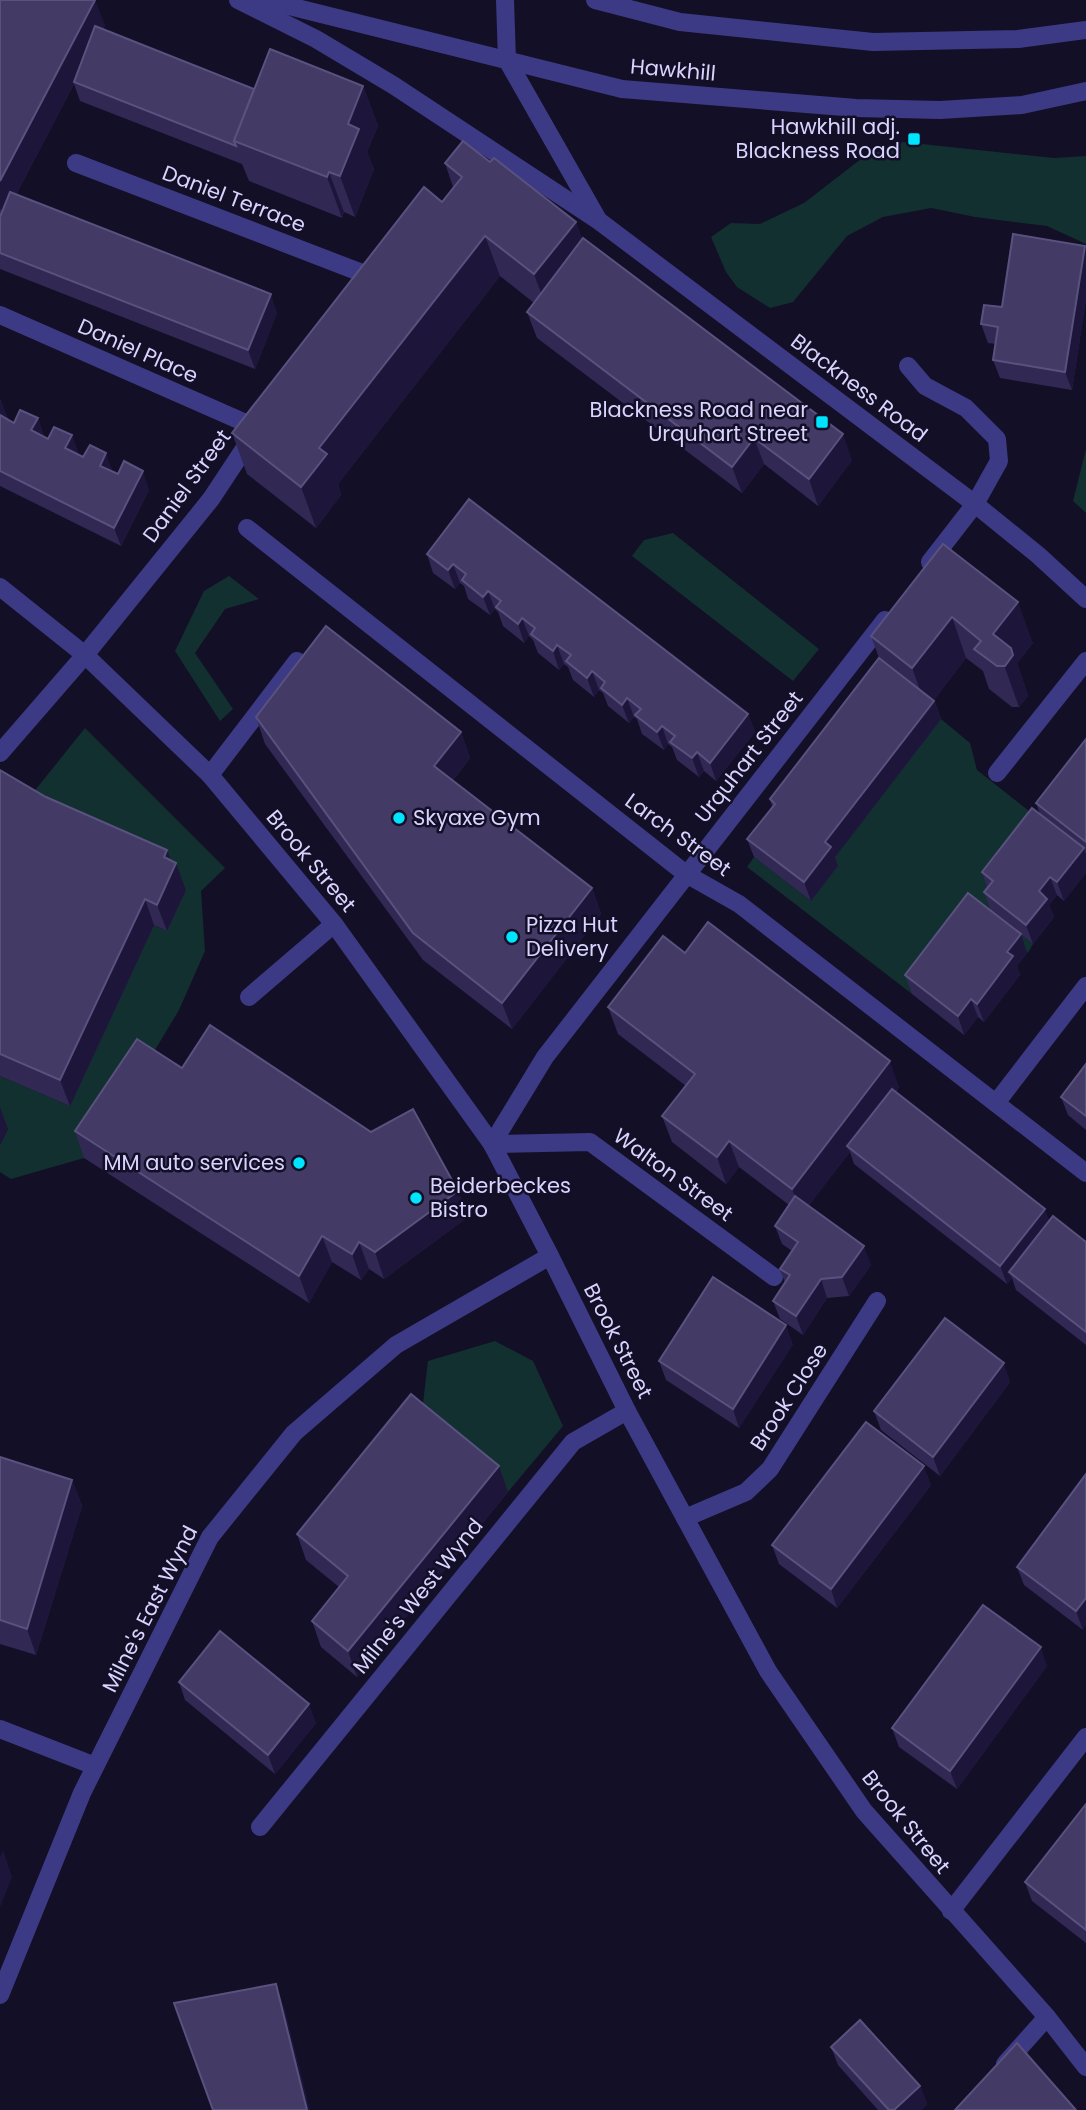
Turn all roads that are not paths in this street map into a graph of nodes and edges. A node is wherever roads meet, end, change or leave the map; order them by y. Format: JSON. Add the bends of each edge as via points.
{"nodes":[{"id":1,"x":238,"y":0,"type":"edge"},
{"id":2,"x":265,"y":0,"type":"edge"},
{"id":3,"x":505,"y":0,"type":"edge"},
{"id":4,"x":596,"y":0,"type":"edge"},
{"id":5,"x":1086,"y":30,"type":"edge"},
{"id":6,"x":507,"y":60,"type":"junction"},
{"id":7,"x":1086,"y":91,"type":"edge"},
{"id":8,"x":76,"y":163,"type":"dead end"},
{"id":9,"x":599,"y":221,"type":"junction"},
{"id":10,"x":388,"y":261,"type":"edge"},
{"id":11,"x":375,"y":278,"type":"junction"},
{"id":12,"x":360,"y":296,"type":"edge"},
{"id":13,"x":0,"y":316,"type":"edge"},
{"id":14,"x":908,"y":366,"type":"dead end"},
{"id":15,"x":261,"y":423,"type":"joint"},
{"id":16,"x":975,"y":504,"type":"junction"},
{"id":17,"x":247,"y":528,"type":"dead end"},
{"id":18,"x":916,"y":579,"type":"edge"},
{"id":19,"x":0,"y":586,"type":"edge"},
{"id":20,"x":1086,"y":599,"type":"edge"},
{"id":21,"x":899,"y":601,"type":"edge"},
{"id":22,"x":85,"y":655,"type":"junction"},
{"id":23,"x":297,"y":661,"type":"edge"},
{"id":24,"x":1086,"y":661,"type":"edge"},
{"id":25,"x":0,"y":753,"type":"edge"},
{"id":26,"x":997,"y":773,"type":"dead end"},
{"id":27,"x":210,"y":775,"type":"junction"},
{"id":28,"x":686,"y":874,"type":"junction"},
{"id":29,"x":334,"y":924,"type":"junction"},
{"id":30,"x":1086,"y":986,"type":"edge"},
{"id":31,"x":249,"y":998,"type":"dead end"},
{"id":32,"x":996,"y":1103,"type":"junction"},
{"id":33,"x":492,"y":1144,"type":"junction"},
{"id":34,"x":1086,"y":1173,"type":"edge"},
{"id":35,"x":550,"y":1256,"type":"junction"},
{"id":36,"x":774,"y":1277,"type":"dead end"},
{"id":37,"x":877,"y":1301,"type":"dead end"},
{"id":38,"x":627,"y":1411,"type":"junction"},
{"id":39,"x":685,"y":1518,"type":"junction"},
{"id":40,"x":0,"y":1729,"type":"edge"},
{"id":41,"x":1086,"y":1737,"type":"edge"},
{"id":42,"x":95,"y":1766,"type":"junction"},
{"id":43,"x":260,"y":1827,"type":"dead end"},
{"id":44,"x":951,"y":1911,"type":"junction"},
{"id":45,"x":0,"y":1995,"type":"edge"},
{"id":46,"x":1047,"y":2017,"type":"junction"},
{"id":47,"x":1085,"y":2064,"type":"edge"},
{"id":48,"x":996,"y":2073,"type":"edge"}],
"edges":[{"from":1,"to":9,"type":"street","name":"Blackness Road","via":[[393,85]]},
{"from":2,"to":6,"type":"street","name":"Hawkhill"},
{"from":3,"to":6,"type":"street","name":"Blackness Road"},
{"from":4,"to":5,"type":"street","via":[[680,22],[873,42],[1018,39]]},
{"from":6,"to":7,"type":"street","name":"Hawkhill","via":[[622,89],[856,108],[1023,106]]},
{"from":6,"to":9,"type":"street","name":"Blackness Road"},
{"from":8,"to":11,"type":"street","name":"Daniel Terrace"},
{"from":9,"to":16,"type":"street","name":"Blackness Road"},
{"from":10,"to":11,"type":"street"},
{"from":11,"to":12,"type":"street"},
{"from":13,"to":15,"type":"street","name":"Daniel Place"},
{"from":14,"to":16,"type":"street","via":[[925,386],[966,408],[997,439],[999,461]]},
{"from":15,"to":22,"type":"street","name":"Daniel Street","via":[[211,499]]},
{"from":16,"to":18,"type":"street"},
{"from":16,"to":20,"type":"street","name":"Blackness Road"},
{"from":17,"to":28,"type":"street","name":"Larch Street"},
{"from":19,"to":22,"type":"street","name":"Brook Street"},
{"from":21,"to":28,"type":"street","name":"Urquhart Street"},
{"from":22,"to":25,"type":"street","name":"Daniel Street"},
{"from":22,"to":27,"type":"street","name":"Brook Street"},
{"from":23,"to":27,"type":"street"},
{"from":24,"to":26,"type":"street"},
{"from":27,"to":29,"type":"street","name":"Brook Street"},
{"from":28,"to":32,"type":"street","name":"Larch Street","via":[[739,904]]},
{"from":28,"to":33,"type":"street","name":"Urquhart Street","via":[[545,1057]]},
{"from":29,"to":31,"type":"street"},
{"from":29,"to":33,"type":"street","name":"Brook Street"},
{"from":30,"to":32,"type":"street"},
{"from":32,"to":34,"type":"street","name":"Larch Street"},
{"from":33,"to":35,"type":"street","name":"Brook Street"},
{"from":33,"to":36,"type":"street","name":"Walton Street","via":[[590,1142]]},
{"from":35,"to":38,"type":"street","name":"Brook Street"},
{"from":35,"to":42,"type":"street","name":"Milne's East Wynd","via":[[396,1345],[294,1433],[210,1537]]},
{"from":37,"to":39,"type":"street","name":"Brook Close","via":[[771,1469],[746,1492]]},
{"from":38,"to":39,"type":"street","name":"Brook Street"},
{"from":38,"to":43,"type":"street","name":"Milne's West Wynd","via":[[573,1442]]},
{"from":39,"to":44,"type":"street","name":"Brook Street","via":[[768,1671],[864,1811]]},
{"from":40,"to":42,"type":"street"},
{"from":41,"to":44,"type":"street"},
{"from":42,"to":45,"type":"street","name":"Milne's East Wynd"},
{"from":44,"to":46,"type":"street","name":"Brook Street"},
{"from":46,"to":47,"type":"street","name":"Brook Street"},
{"from":46,"to":48,"type":"street"}]}
